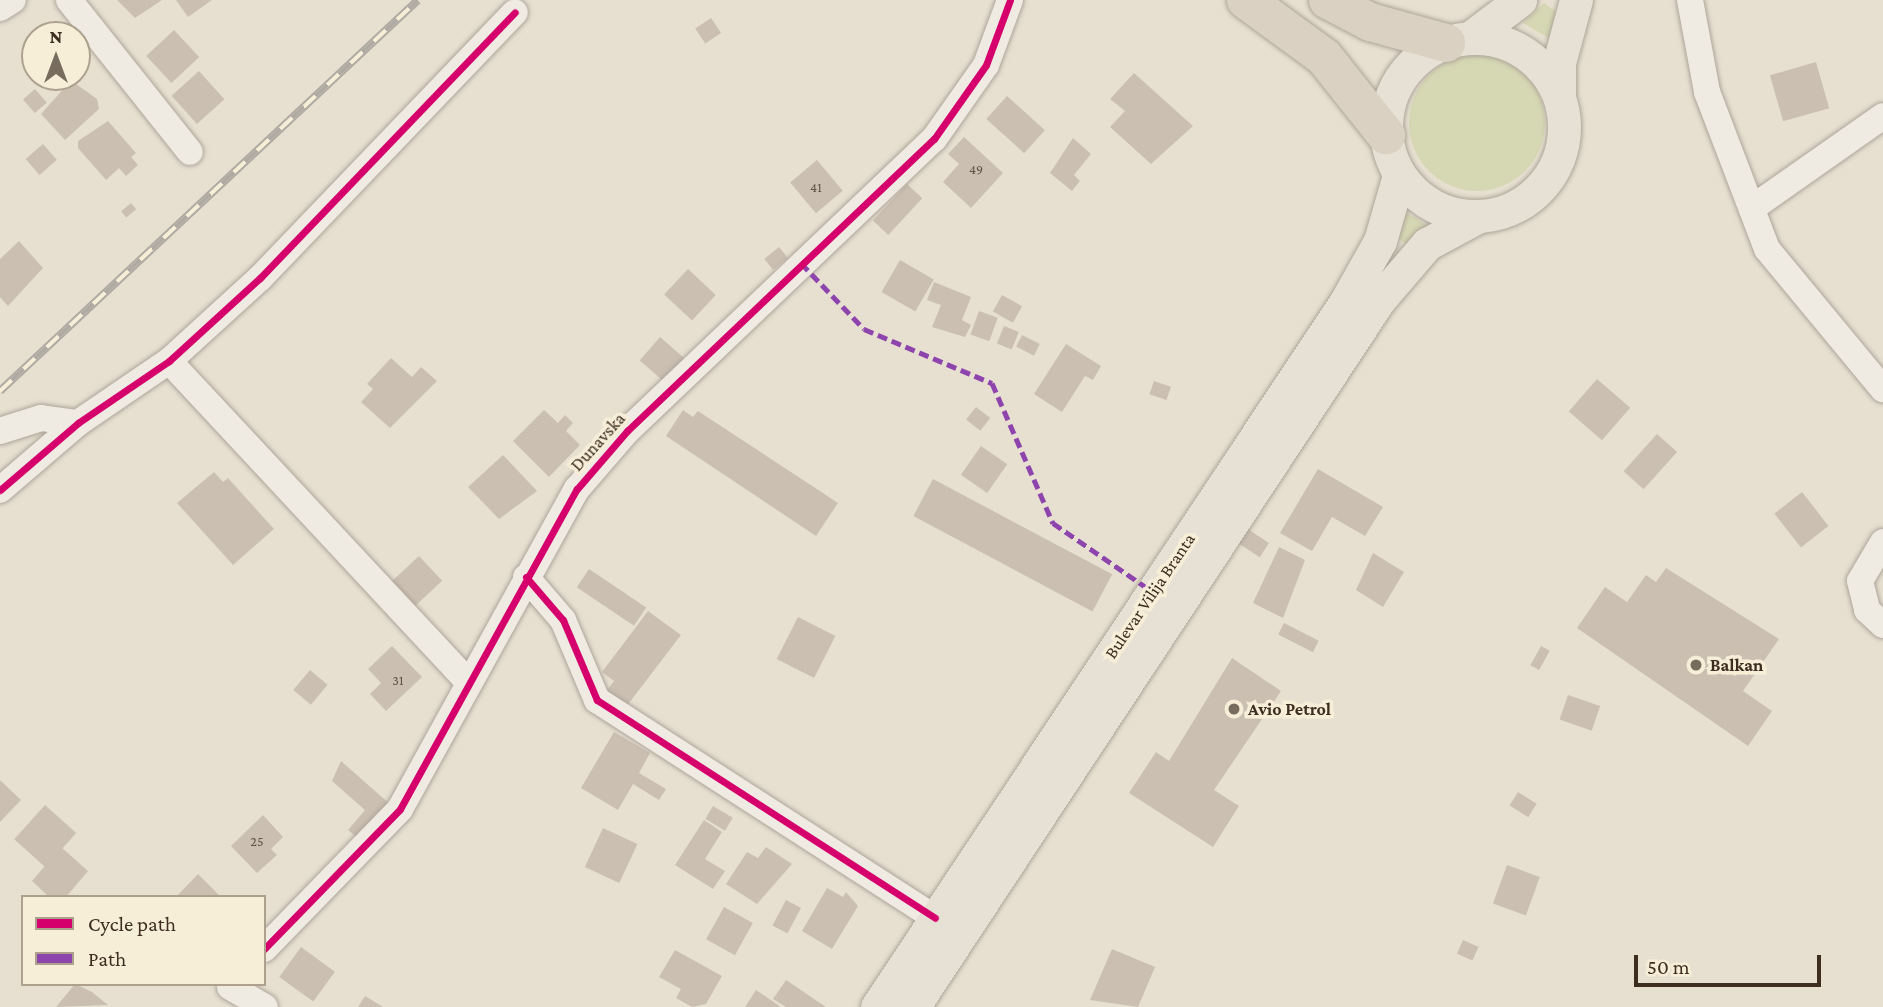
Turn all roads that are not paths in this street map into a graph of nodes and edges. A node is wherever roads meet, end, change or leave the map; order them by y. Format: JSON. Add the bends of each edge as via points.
{"nodes":[{"id":1,"x":13,"y":0,"type":"edge"},
{"id":2,"x":69,"y":0,"type":"edge"},
{"id":3,"x":1010,"y":0,"type":"edge"},
{"id":4,"x":1246,"y":0,"type":"edge"},
{"id":5,"x":1328,"y":0,"type":"edge"},
{"id":6,"x":1520,"y":0,"type":"edge"},
{"id":7,"x":1576,"y":0,"type":"edge"},
{"id":8,"x":1690,"y":0,"type":"edge"},
{"id":9,"x":0,"y":8,"type":"edge"},
{"id":10,"x":515,"y":12,"type":"dead end"},
{"id":11,"x":1458,"y":40,"type":"junction"},
{"id":12,"x":1559,"y":95,"type":"junction"},
{"id":13,"x":1883,"y":116,"type":"edge"},
{"id":14,"x":1386,"y":135,"type":"junction"},
{"id":15,"x":190,"y":152,"type":"dead end"},
{"id":16,"x":1399,"y":175,"type":"junction"},
{"id":17,"x":1755,"y":206,"type":"junction"},
{"id":18,"x":1477,"y":217,"type":"junction"},
{"id":19,"x":169,"y":361,"type":"junction"},
{"id":20,"x":1883,"y":389,"type":"edge"},
{"id":21,"x":78,"y":423,"type":"junction"},
{"id":22,"x":0,"y":431,"type":"edge"},
{"id":23,"x":0,"y":490,"type":"edge"},
{"id":24,"x":1883,"y":542,"type":"edge"},
{"id":25,"x":526,"y":578,"type":"junction"},
{"id":26,"x":1883,"y":625,"type":"edge"},
{"id":27,"x":469,"y":683,"type":"junction"},
{"id":28,"x":934,"y":918,"type":"junction"},
{"id":29,"x":266,"y":947,"type":"edge"},
{"id":30,"x":228,"y":993,"type":"edge"},
{"id":31,"x":265,"y":1007,"type":"edge"},
{"id":32,"x":877,"y":1007,"type":"edge"},
{"id":33,"x":914,"y":1007,"type":"edge"}],
"edges":[{"from":1,"to":9,"type":"street"},
{"from":2,"to":15,"type":"street"},
{"from":3,"to":25,"type":"street","name":"Dunavska","via":[[986,65],[951,120],[606,454],[556,520]]},
{"from":4,"to":14,"type":"highway","via":[[1333,65]]},
{"from":5,"to":11,"type":"highway","via":[[1370,22]]},
{"from":6,"to":11,"type":"main road"},
{"from":7,"to":12,"type":"main road","via":[[1559,63]]},
{"from":8,"to":17,"type":"street","via":[[1707,92]]},
{"from":10,"to":19,"type":"street","via":[[362,178]]},
{"from":11,"to":12,"type":"main road","via":[[1502,42],[1531,57]]},
{"from":11,"to":14,"type":"main road","via":[[1400,79]]},
{"from":12,"to":18,"type":"main road","via":[[1564,141],[1554,171],[1522,204]]},
{"from":13,"to":17,"type":"street"},
{"from":14,"to":16,"type":"main road"},
{"from":16,"to":18,"type":"main road","via":[[1432,206]]},
{"from":16,"to":28,"type":"main road","name":"Bulevar Vilija Branta","via":[[1380,241],[1345,303]]},
{"from":17,"to":20,"type":"street","via":[[1767,248]]},
{"from":18,"to":33,"type":"main road","name":"Bulevar Vilija Branta","via":[[1427,244],[1379,300]]},
{"from":19,"to":21,"type":"street"},
{"from":19,"to":27,"type":"street"},
{"from":21,"to":22,"type":"street","via":[[41,418]]},
{"from":21,"to":23,"type":"street"},
{"from":24,"to":26,"type":"street","via":[[1860,581],[1867,610]]},
{"from":25,"to":27,"type":"street","name":"Dunavska"},
{"from":25,"to":28,"type":"street","via":[[563,620],[597,700]]},
{"from":27,"to":29,"type":"street","name":"Dunavska","via":[[400,809]]},
{"from":28,"to":32,"type":"main road","name":"Bulevar Vilija Branta"},
{"from":30,"to":31,"type":"street"}]}
